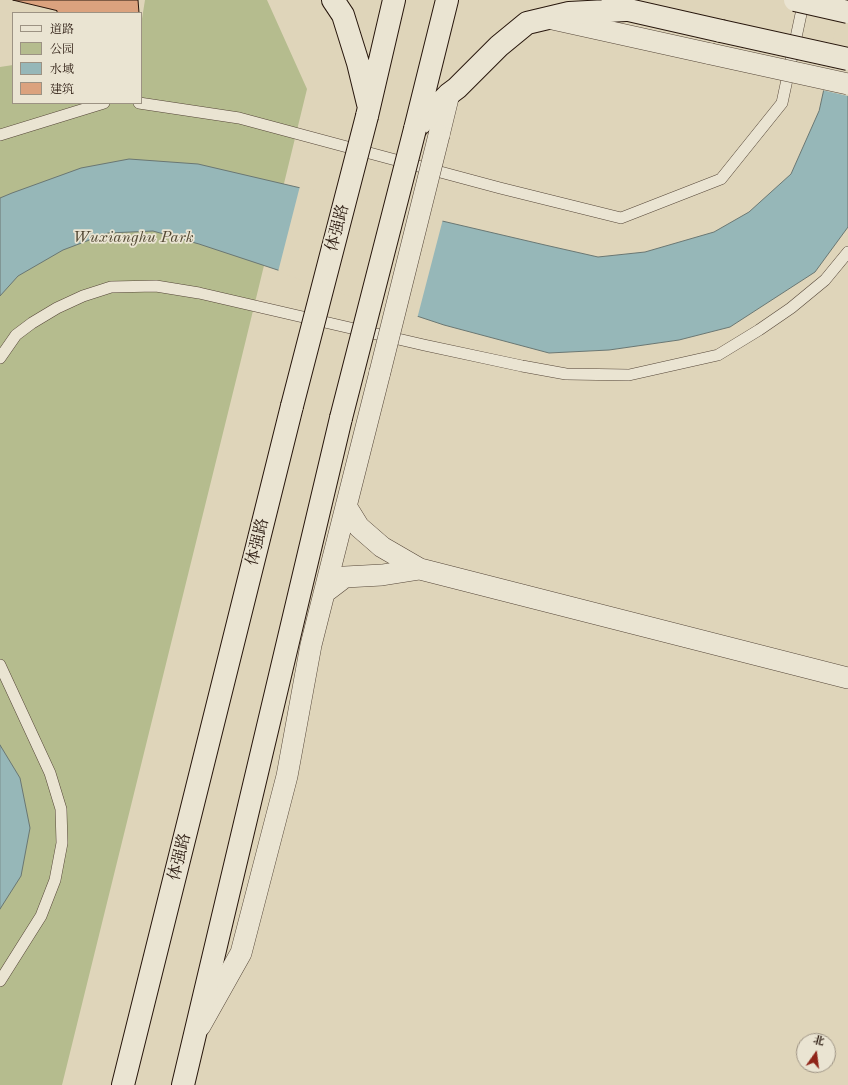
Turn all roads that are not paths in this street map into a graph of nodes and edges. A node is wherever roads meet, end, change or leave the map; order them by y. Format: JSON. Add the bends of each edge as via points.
{"nodes":[{"id":1,"x":333,"y":0,"type":"edge"},
{"id":2,"x":394,"y":0,"type":"edge"},
{"id":3,"x":447,"y":0,"type":"edge"},
{"id":4,"x":583,"y":0,"type":"edge"},
{"id":5,"x":795,"y":0,"type":"edge"},
{"id":6,"x":804,"y":0,"type":"edge"},
{"id":7,"x":626,"y":10,"type":"junction"},
{"id":8,"x":848,"y":12,"type":"edge"},
{"id":9,"x":548,"y":18,"type":"junction"},
{"id":10,"x":848,"y":59,"type":"edge"},
{"id":11,"x":848,"y":84,"type":"edge"},
{"id":12,"x":449,"y":94,"type":"junction"},
{"id":13,"x":142,"y":103,"type":"edge"},
{"id":14,"x":101,"y":104,"type":"edge"},
{"id":15,"x":368,"y":113,"type":"junction"},
{"id":16,"x":414,"y":128,"type":"junction"},
{"id":17,"x":0,"y":135,"type":"edge"},
{"id":18,"x":848,"y":252,"type":"edge"},
{"id":19,"x":0,"y":358,"type":"edge"},
{"id":20,"x":346,"y":506,"type":"junction"},
{"id":21,"x":420,"y":569,"type":"junction"},
{"id":22,"x":324,"y":593,"type":"junction"},
{"id":23,"x":0,"y":665,"type":"edge"},
{"id":24,"x":848,"y":678,"type":"edge"},
{"id":25,"x":0,"y":981,"type":"edge"},
{"id":26,"x":195,"y":1035,"type":"junction"},
{"id":27,"x":123,"y":1085,"type":"edge"},
{"id":28,"x":183,"y":1085,"type":"edge"}],
"edges":[{"from":1,"to":15,"type":"main road","via":[[343,15],[358,63]]},
{"from":2,"to":15,"type":"main road","name":"体强路"},
{"from":3,"to":16,"type":"main road"},
{"from":4,"to":7,"type":"main road"},
{"from":5,"to":8,"type":"main road","bridge":true},
{"from":6,"to":13,"type":"lane","via":[[782,103],[721,179],[621,218],[239,118]]},
{"from":7,"to":9,"type":"main road","via":[[569,13]]},
{"from":7,"to":10,"type":"main road","bridge":true},
{"from":9,"to":11,"type":"street","bridge":true},
{"from":9,"to":12,"type":"main road","via":[[527,23]]},
{"from":12,"to":16,"type":"main road"},
{"from":12,"to":20,"type":"street","bridge":true},
{"from":14,"to":17,"type":"lane"},
{"from":15,"to":27,"type":"main road","name":"体强路","bridge":true,"via":[[292,406]]},
{"from":16,"to":26,"type":"main road","bridge":true,"via":[[341,418]]},
{"from":18,"to":19,"type":"lane","via":[[825,280],[792,308],[718,355],[629,374],[566,374],[522,366],[156,286],[111,287],[76,299],[26,327],[16,335]]},
{"from":20,"to":21,"type":"street","via":[[359,527],[382,547]]},
{"from":20,"to":22,"type":"street"},
{"from":21,"to":22,"type":"street","via":[[345,577]]},
{"from":21,"to":24,"type":"street"},
{"from":22,"to":26,"type":"street","via":[[311,645],[287,776],[242,953]]},
{"from":23,"to":25,"type":"lane","via":[[50,773],[61,809],[62,843],[55,880],[42,916]]},
{"from":26,"to":28,"type":"main road"}]}
